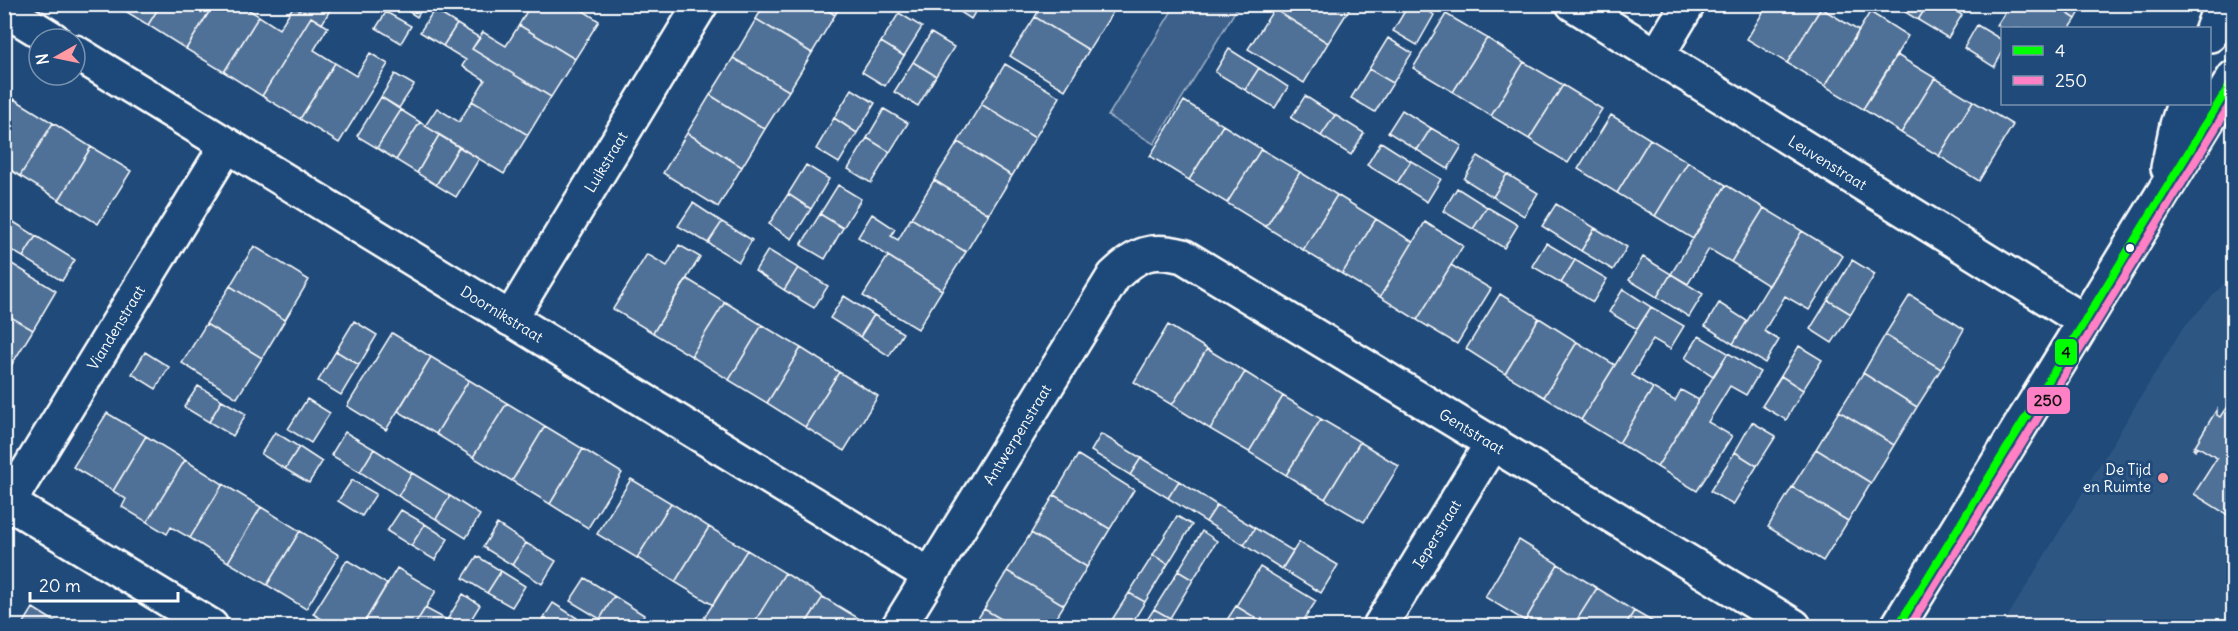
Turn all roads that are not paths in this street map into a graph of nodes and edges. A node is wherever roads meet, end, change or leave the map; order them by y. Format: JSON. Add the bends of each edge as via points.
{"nodes":[{"id":1,"x":701,"y":4,"type":"edge"},
{"id":2,"x":1573,"y":4,"type":"edge"},
{"id":3,"x":1688,"y":4,"type":"edge"},
{"id":4,"x":2221,"y":4,"type":"edge"},
{"id":5,"x":4,"y":9,"type":"edge"},
{"id":6,"x":33,"y":27,"type":"edge"},
{"id":7,"x":2211,"y":32,"type":"edge"},
{"id":8,"x":1657,"y":56,"type":"junction"},
{"id":9,"x":87,"y":59,"type":"edge"},
{"id":10,"x":2234,"y":77,"type":"edge"},
{"id":11,"x":2184,"y":105,"type":"edge"},
{"id":12,"x":227,"y":145,"type":"junction"},
{"id":13,"x":2163,"y":191,"type":"junction"},
{"id":14,"x":1145,"y":253,"type":"joint"},
{"id":15,"x":510,"y":318,"type":"junction"},
{"id":16,"x":2084,"y":321,"type":"junction"},
{"id":17,"x":1492,"y":443,"type":"junction"},
{"id":18,"x":7,"y":507,"type":"edge"},
{"id":19,"x":929,"y":575,"type":"junction"},
{"id":20,"x":211,"y":627,"type":"edge"},
{"id":21,"x":899,"y":627,"type":"edge"},
{"id":22,"x":1380,"y":627,"type":"edge"},
{"id":23,"x":1794,"y":627,"type":"edge"},
{"id":24,"x":1898,"y":627,"type":"edge"}],
"edges":[{"from":1,"to":15,"type":"street","name":"Luikstraat"},
{"from":2,"to":8,"type":"street","name":"Leuvenstraat"},
{"from":3,"to":8,"type":"street"},
{"from":4,"to":7,"type":"street"},
{"from":5,"to":6,"type":"street"},
{"from":8,"to":16,"type":"street","name":"Leuvenstraat"},
{"from":9,"to":12,"type":"street","name":"Doornikstraat"},
{"from":10,"to":13,"type":"street"},
{"from":11,"to":13,"type":"street"},
{"from":12,"to":15,"type":"street","name":"Doornikstraat"},
{"from":12,"to":18,"type":"street","name":"Viandenstraat"},
{"from":13,"to":16,"type":"street"},
{"from":14,"to":17,"type":"street","name":"Gentstraat","via":[[1164,251],[1183,256]]},
{"from":14,"to":19,"type":"street","name":"Antwerpenstraat","via":[[1114,276]]},
{"from":15,"to":19,"type":"street","name":"Doornikstraat"},
{"from":16,"to":24,"type":"street"},
{"from":17,"to":22,"type":"street","name":"Ieperstraat"},
{"from":17,"to":23,"type":"street","name":"Gentstraat"},
{"from":18,"to":20,"type":"street"},
{"from":19,"to":21,"type":"street","name":"Antwerpenstraat"}]}
